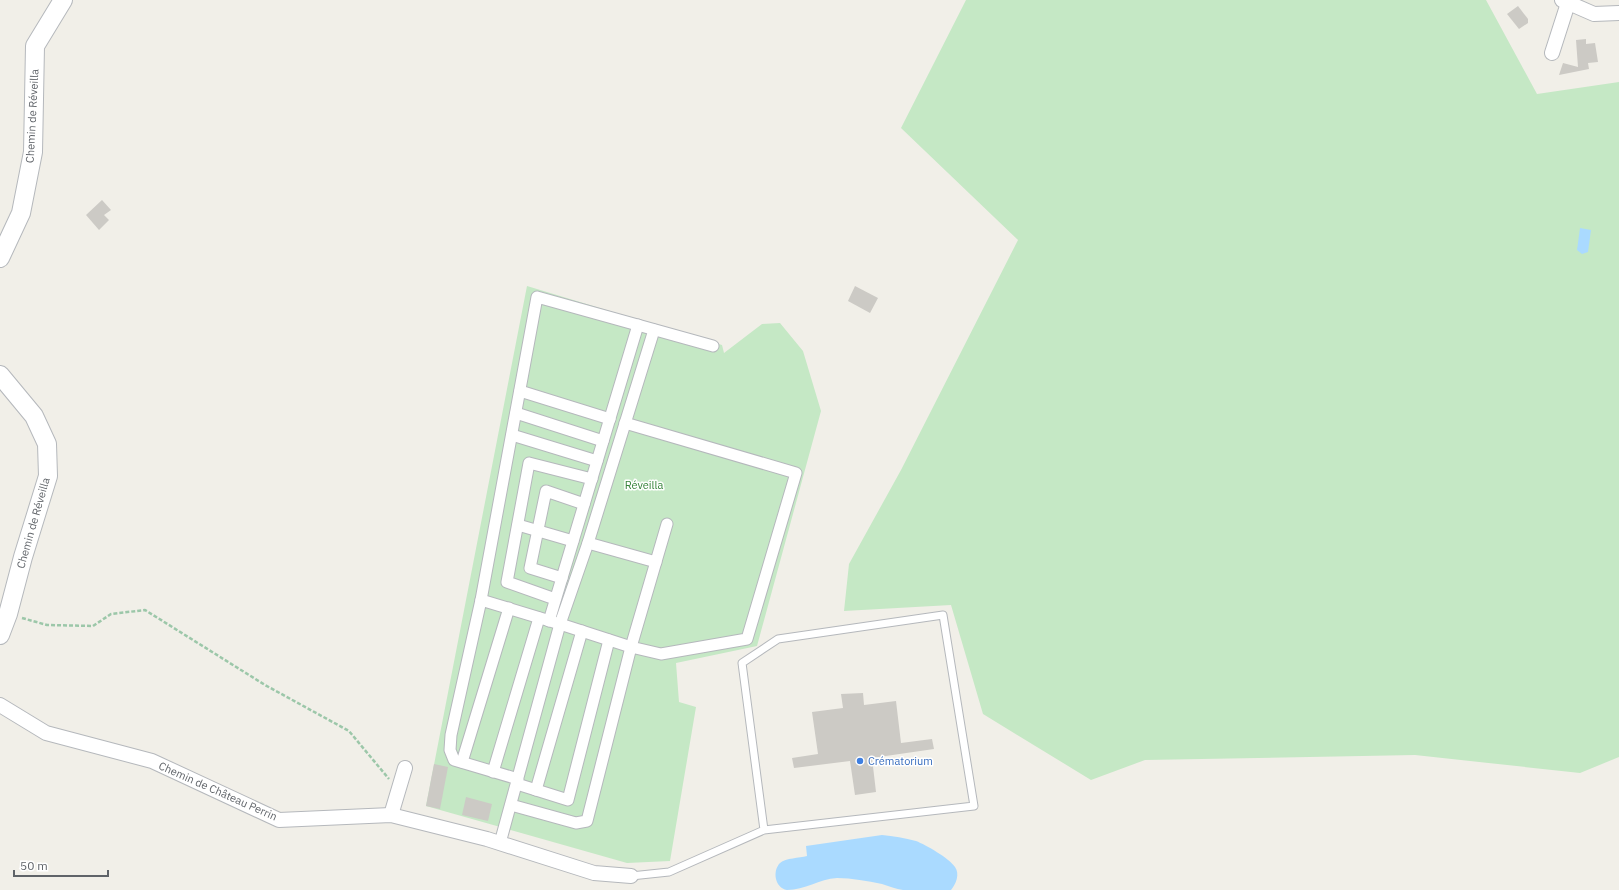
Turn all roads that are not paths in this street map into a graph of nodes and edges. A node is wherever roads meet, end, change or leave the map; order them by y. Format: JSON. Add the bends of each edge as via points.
{"nodes":[{"id":1,"x":63,"y":0,"type":"edge"},
{"id":2,"x":1566,"y":1,"type":"edge"},
{"id":3,"x":1619,"y":13,"type":"edge"},
{"id":4,"x":1552,"y":53,"type":"dead end"},
{"id":5,"x":0,"y":258,"type":"edge"},
{"id":6,"x":638,"y":325,"type":"junction"},
{"id":7,"x":654,"y":330,"type":"junction"},
{"id":8,"x":713,"y":346,"type":"dead end"},
{"id":9,"x":0,"y":375,"type":"edge"},
{"id":10,"x":520,"y":391,"type":"junction"},
{"id":11,"x":516,"y":413,"type":"junction"},
{"id":12,"x":610,"y":419,"type":"junction"},
{"id":13,"x":625,"y":423,"type":"junction"},
{"id":14,"x":512,"y":435,"type":"junction"},
{"id":15,"x":603,"y":441,"type":"junction"},
{"id":16,"x":597,"y":461,"type":"junction"},
{"id":17,"x":592,"y":479,"type":"junction"},
{"id":18,"x":584,"y":504,"type":"junction"},
{"id":19,"x":667,"y":524,"type":"dead end"},
{"id":20,"x":518,"y":525,"type":"junction"},
{"id":21,"x":538,"y":530,"type":"junction"},
{"id":22,"x":573,"y":541,"type":"junction"},
{"id":23,"x":588,"y":543,"type":"junction"},
{"id":24,"x":656,"y":562,"type":"junction"},
{"id":25,"x":562,"y":578,"type":"junction"},
{"id":26,"x":555,"y":599,"type":"junction"},
{"id":27,"x":481,"y":600,"type":"junction"},
{"id":28,"x":508,"y":608,"type":"junction"},
{"id":29,"x":544,"y":619,"type":"junction"},
{"id":30,"x":560,"y":624,"type":"junction"},
{"id":31,"x":582,"y":631,"type":"junction"},
{"id":32,"x":0,"y":635,"type":"edge"},
{"id":33,"x":609,"y":640,"type":"junction"},
{"id":34,"x":631,"y":647,"type":"junction"},
{"id":35,"x":0,"y":705,"type":"edge"},
{"id":36,"x":462,"y":762,"type":"junction"},
{"id":37,"x":405,"y":768,"type":"dead end"},
{"id":38,"x":494,"y":772,"type":"junction"},
{"id":39,"x":517,"y":782,"type":"junction"},
{"id":40,"x":536,"y":790,"type":"junction"},
{"id":41,"x":511,"y":805,"type":"junction"},
{"id":42,"x":391,"y":815,"type":"junction"},
{"id":43,"x":764,"y":830,"type":"junction"},
{"id":44,"x":500,"y":843,"type":"junction"},
{"id":45,"x":631,"y":876,"type":"joint"}],
"edges":[{"from":1,"to":5,"type":"street","name":"Chemin de Réveilla","via":[[35,46],[33,152],[21,213]]},
{"from":2,"to":3,"type":"street","via":[[1594,14]]},
{"from":2,"to":4,"type":"street"},
{"from":6,"to":7,"type":"street"},
{"from":6,"to":10,"type":"street","via":[[537,297]]},
{"from":6,"to":12,"type":"street"},
{"from":7,"to":8,"type":"street"},
{"from":7,"to":13,"type":"street"},
{"from":9,"to":32,"type":"street","name":"Chemin de Réveilla","via":[[34,416],[47,444],[48,476]]},
{"from":10,"to":11,"type":"street"},
{"from":10,"to":12,"type":"street"},
{"from":11,"to":14,"type":"street"},
{"from":11,"to":15,"type":"street"},
{"from":12,"to":15,"type":"street"},
{"from":13,"to":23,"type":"street"},
{"from":13,"to":34,"type":"street","via":[[796,473],[747,639],[661,654]]},
{"from":14,"to":16,"type":"street"},
{"from":14,"to":27,"type":"street"},
{"from":15,"to":16,"type":"street"},
{"from":16,"to":17,"type":"street"},
{"from":17,"to":18,"type":"street"},
{"from":17,"to":20,"type":"street","via":[[529,463]]},
{"from":18,"to":21,"type":"street","via":[[546,491]]},
{"from":18,"to":22,"type":"street"},
{"from":19,"to":24,"type":"street"},
{"from":20,"to":21,"type":"street"},
{"from":20,"to":26,"type":"street","via":[[508,582]]},
{"from":21,"to":22,"type":"street"},
{"from":21,"to":25,"type":"street","via":[[530,568]]},
{"from":22,"to":25,"type":"street"},
{"from":23,"to":24,"type":"street"},
{"from":23,"to":30,"type":"street"},
{"from":24,"to":34,"type":"street"},
{"from":25,"to":26,"type":"street"},
{"from":26,"to":29,"type":"street"},
{"from":27,"to":28,"type":"street"},
{"from":27,"to":36,"type":"street","via":[[451,735],[450,750],[454,760]]},
{"from":28,"to":29,"type":"street"},
{"from":28,"to":36,"type":"street"},
{"from":29,"to":30,"type":"street"},
{"from":29,"to":38,"type":"street"},
{"from":30,"to":31,"type":"street"},
{"from":30,"to":39,"type":"street"},
{"from":31,"to":33,"type":"street"},
{"from":31,"to":40,"type":"street"},
{"from":33,"to":34,"type":"street"},
{"from":33,"to":40,"type":"street","via":[[568,800]]},
{"from":34,"to":41,"type":"street","via":[[587,821],[576,823]]},
{"from":35,"to":42,"type":"street","name":"Chemin de Château Perrin","via":[[46,733],[152,761],[279,820]]},
{"from":36,"to":38,"type":"street"},
{"from":37,"to":42,"type":"street"},
{"from":38,"to":39,"type":"street"},
{"from":39,"to":40,"type":"street"},
{"from":39,"to":41,"type":"street"},
{"from":41,"to":44,"type":"street"},
{"from":42,"to":44,"type":"street","name":"Chemin de Château Perrin"},
{"from":43,"to":43,"type":"lane","via":[[742,663],[778,640],[943,615],[974,806]]},
{"from":43,"to":45,"type":"lane","via":[[669,872]]},
{"from":44,"to":45,"type":"street","name":"Chemin de Château Perrin","via":[[594,873]]}]}
